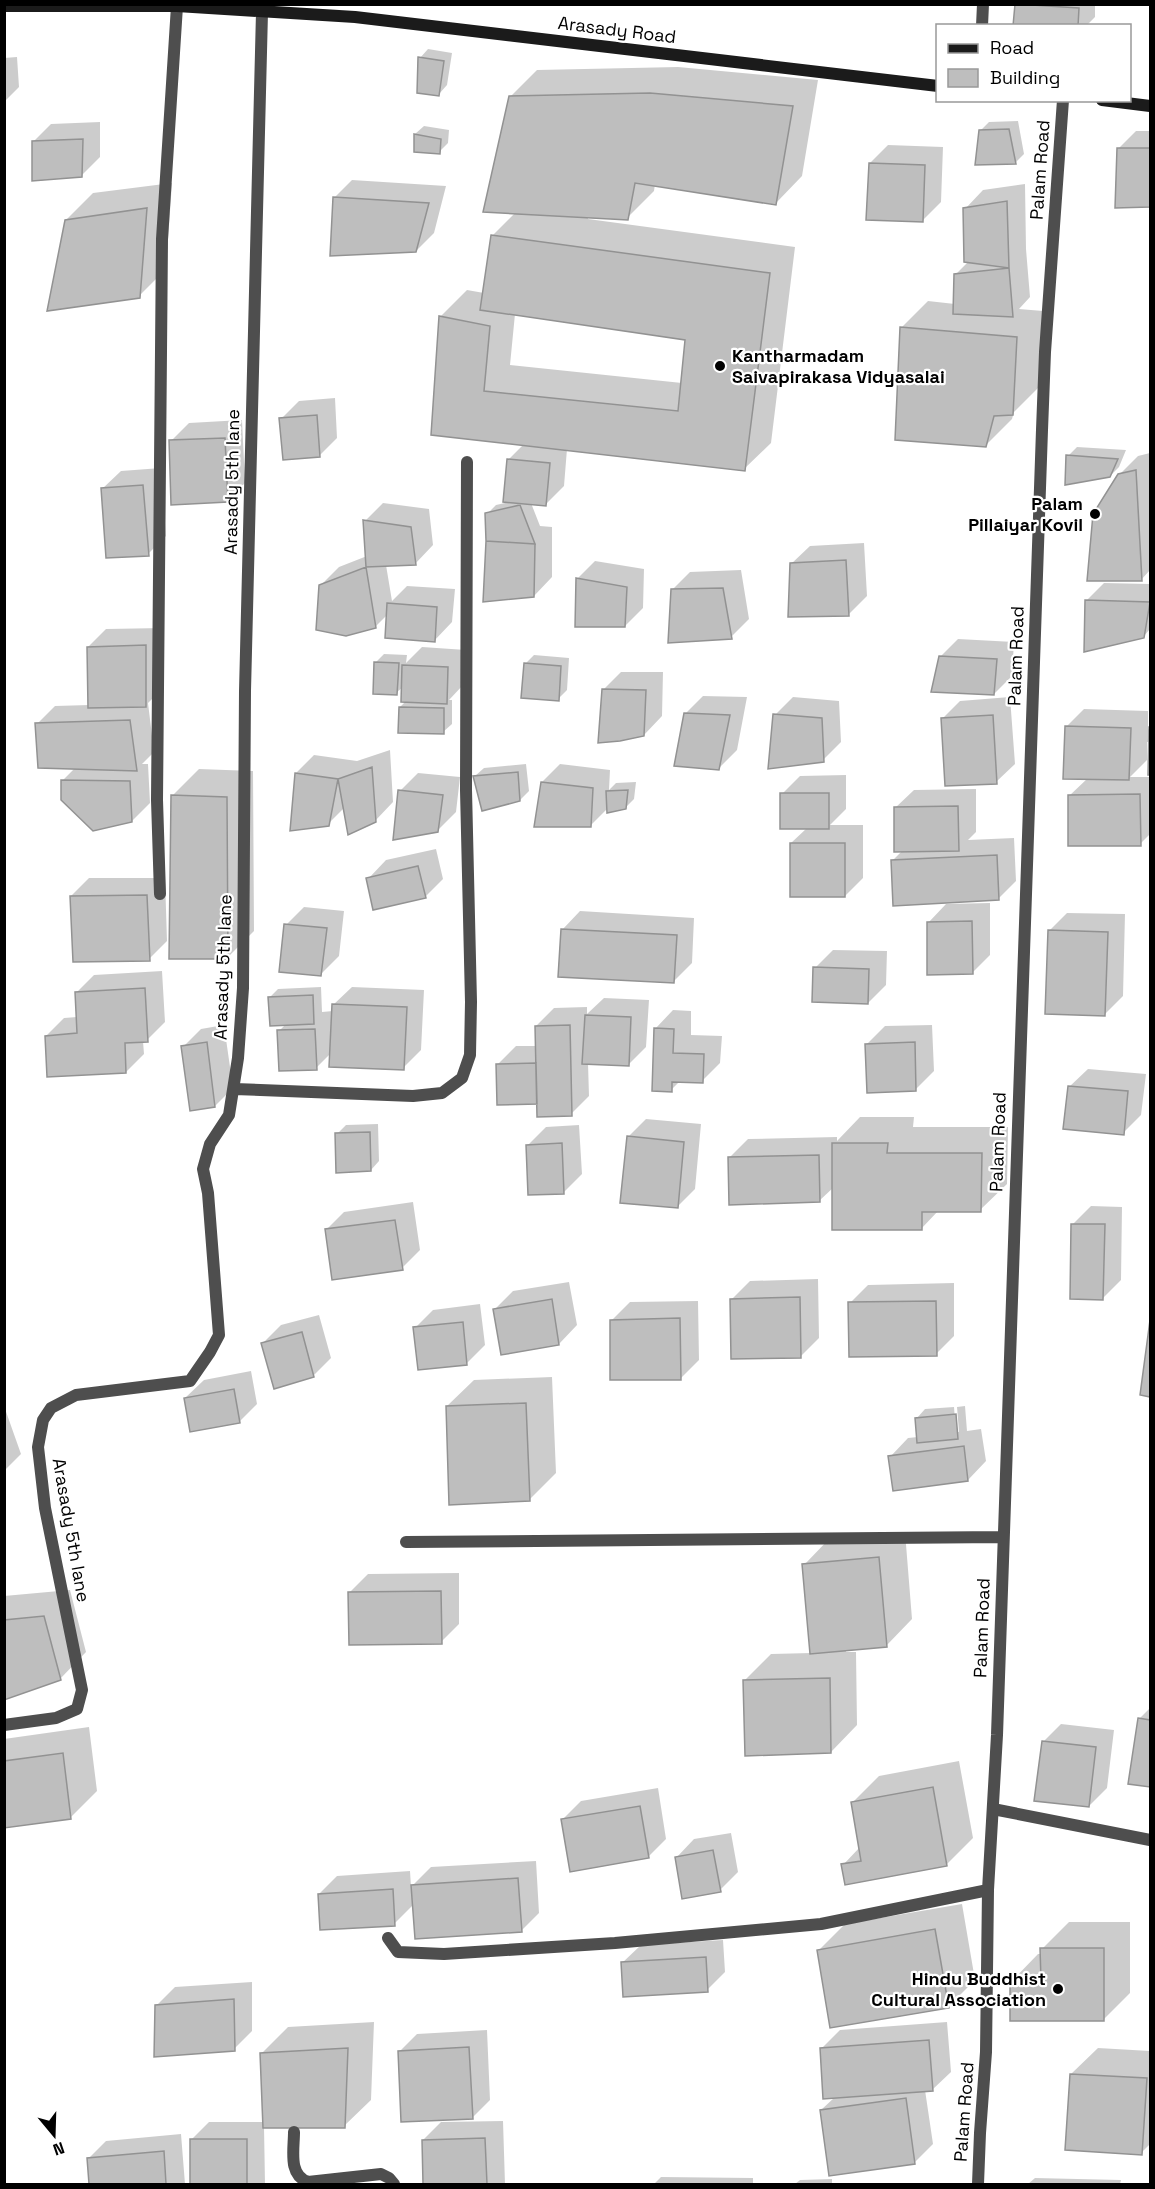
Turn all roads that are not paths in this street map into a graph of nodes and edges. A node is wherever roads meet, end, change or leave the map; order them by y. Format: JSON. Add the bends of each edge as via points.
{"nodes":[{"id":1,"x":983,"y":4,"type":"edge"},
{"id":2,"x":4,"y":6,"type":"edge"},
{"id":3,"x":177,"y":6,"type":"edge"},
{"id":4,"x":262,"y":12,"type":"junction"},
{"id":5,"x":982,"y":24,"type":"edge"},
{"id":6,"x":936,"y":86,"type":"edge"},
{"id":7,"x":1063,"y":102,"type":"edge"},
{"id":8,"x":1118,"y":102,"type":"edge"},
{"id":9,"x":1150,"y":106,"type":"edge"},
{"id":10,"x":467,"y":462,"type":"dead end"},
{"id":11,"x":160,"y":894,"type":"dead end"},
{"id":12,"x":234,"y":1089,"type":"junction"},
{"id":13,"x":1003,"y":1538,"type":"junction"},
{"id":14,"x":406,"y":1542,"type":"dead end"},
{"id":15,"x":4,"y":1725,"type":"edge"},
{"id":16,"x":993,"y":1809,"type":"junction"},
{"id":17,"x":1150,"y":1840,"type":"edge"},
{"id":18,"x":988,"y":1890,"type":"junction"},
{"id":19,"x":388,"y":1938,"type":"dead end"},
{"id":20,"x":294,"y":2132,"type":"dead end"},
{"id":21,"x":394,"y":2184,"type":"edge"},
{"id":22,"x":978,"y":2184,"type":"edge"}],
"edges":[{"from":1,"to":5,"type":"street"},
{"from":2,"to":3,"type":"main road","name":"Arasady Road"},
{"from":3,"to":4,"type":"main road","name":"Arasady Road"},
{"from":3,"to":11,"type":"street","via":[[162,239],[157,800]]},
{"from":4,"to":6,"type":"main road","name":"Arasady Road","via":[[355,17]]},
{"from":4,"to":12,"type":"street","name":"Arasady 5th lane","via":[[245,691],[243,988]]},
{"from":7,"to":13,"type":"street","name":"Palam Road","via":[[1042,430]]},
{"from":8,"to":9,"type":"main road"},
{"from":10,"to":12,"type":"street","via":[[466,790],[471,1002],[470,1055],[462,1078],[442,1093],[413,1096]]},
{"from":12,"to":15,"type":"street","name":"Arasady 5th lane","via":[[229,1115],[210,1144],[203,1169],[219,1335],[190,1381],[76,1395],[51,1408],[43,1420],[38,1446],[45,1508],[82,1690],[77,1709],[56,1718]]},
{"from":13,"to":14,"type":"street"},
{"from":13,"to":16,"type":"street","name":"Palam Road"},
{"from":16,"to":17,"type":"street"},
{"from":16,"to":18,"type":"street","name":"Palam Road"},
{"from":18,"to":19,"type":"street","via":[[821,1924],[615,1943],[444,1954],[398,1952]]},
{"from":18,"to":22,"type":"street","name":"Palam Road","via":[[986,2052]]},
{"from":20,"to":21,"type":"street","via":[[295,2170],[300,2179],[308,2182],[381,2174]]}]}
